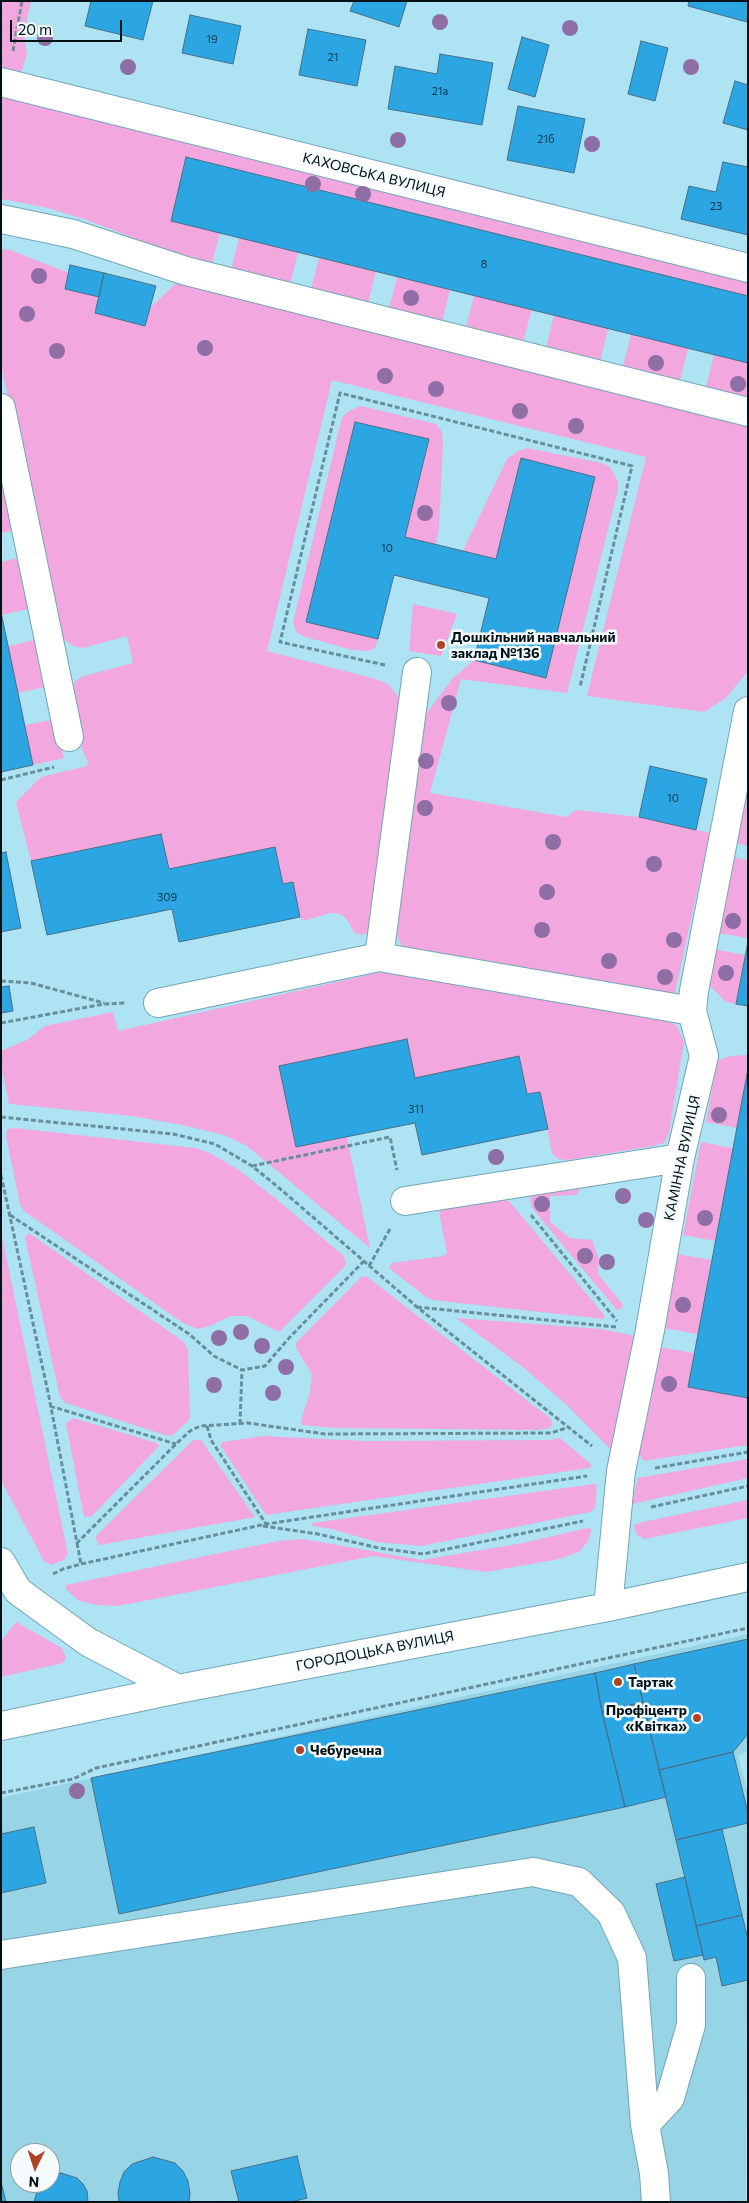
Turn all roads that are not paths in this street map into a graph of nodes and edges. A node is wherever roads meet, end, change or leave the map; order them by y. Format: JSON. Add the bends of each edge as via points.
{"nodes":[{"id":1,"x":4,"y":82,"type":"edge"},
{"id":2,"x":1,"y":219,"type":"edge"},
{"id":3,"x":748,"y":268,"type":"edge"},
{"id":4,"x":1,"y":408,"type":"edge"},
{"id":5,"x":748,"y":412,"type":"edge"},
{"id":6,"x":416,"y":672,"type":"road end"},
{"id":7,"x":748,"y":711,"type":"edge"},
{"id":8,"x":69,"y":737,"type":"road end"},
{"id":9,"x":379,"y":957,"type":"junction"},
{"id":10,"x":158,"y":1003,"type":"dead end"},
{"id":11,"x":692,"y":1011,"type":"junction"},
{"id":12,"x":680,"y":1158,"type":"junction"},
{"id":13,"x":405,"y":1202,"type":"road end"},
{"id":14,"x":1,"y":1562,"type":"edge"},
{"id":15,"x":748,"y":1576,"type":"edge"},
{"id":16,"x":608,"y":1607,"type":"junction"},
{"id":17,"x":178,"y":1689,"type":"junction"},
{"id":18,"x":1,"y":1726,"type":"edge"},
{"id":19,"x":1,"y":1955,"type":"edge"},
{"id":20,"x":691,"y":1978,"type":"dead end"},
{"id":21,"x":645,"y":2125,"type":"junction"},
{"id":22,"x":656,"y":2202,"type":"edge"}],
"edges":[{"from":1,"to":3,"type":"street","name":"КАХОВСЬКА ВУЛИЦЯ"},
{"from":2,"to":5,"type":"street","via":[[73,234],[186,271]]},
{"from":4,"to":8,"type":"street"},
{"from":6,"to":9,"type":"street"},
{"from":7,"to":11,"type":"street","name":"КАМІННА ВУЛИЦЯ"},
{"from":9,"to":10,"type":"street"},
{"from":9,"to":11,"type":"street"},
{"from":11,"to":12,"type":"street","name":"КАМІННА ВУЛИЦЯ","via":[[704,1056]]},
{"from":12,"to":13,"type":"street"},
{"from":12,"to":16,"type":"street","name":"КАМІННА ВУЛИЦЯ","via":[[621,1471]]},
{"from":14,"to":17,"type":"street","via":[[18,1591],[88,1642]]},
{"from":15,"to":16,"type":"street","name":"ГОРОДОЦЬКА ВУЛИЦЯ"},
{"from":16,"to":17,"type":"street","name":"ГОРОДОЦЬКА ВУЛИЦЯ"},
{"from":17,"to":18,"type":"street","name":"ГОРОДОЦЬКА ВУЛИЦЯ"},
{"from":19,"to":21,"type":"street","via":[[533,1872],[579,1882],[611,1913],[632,1958]]},
{"from":20,"to":21,"type":"street","via":[[691,2025],[670,2098]]},
{"from":21,"to":22,"type":"street"}]}
